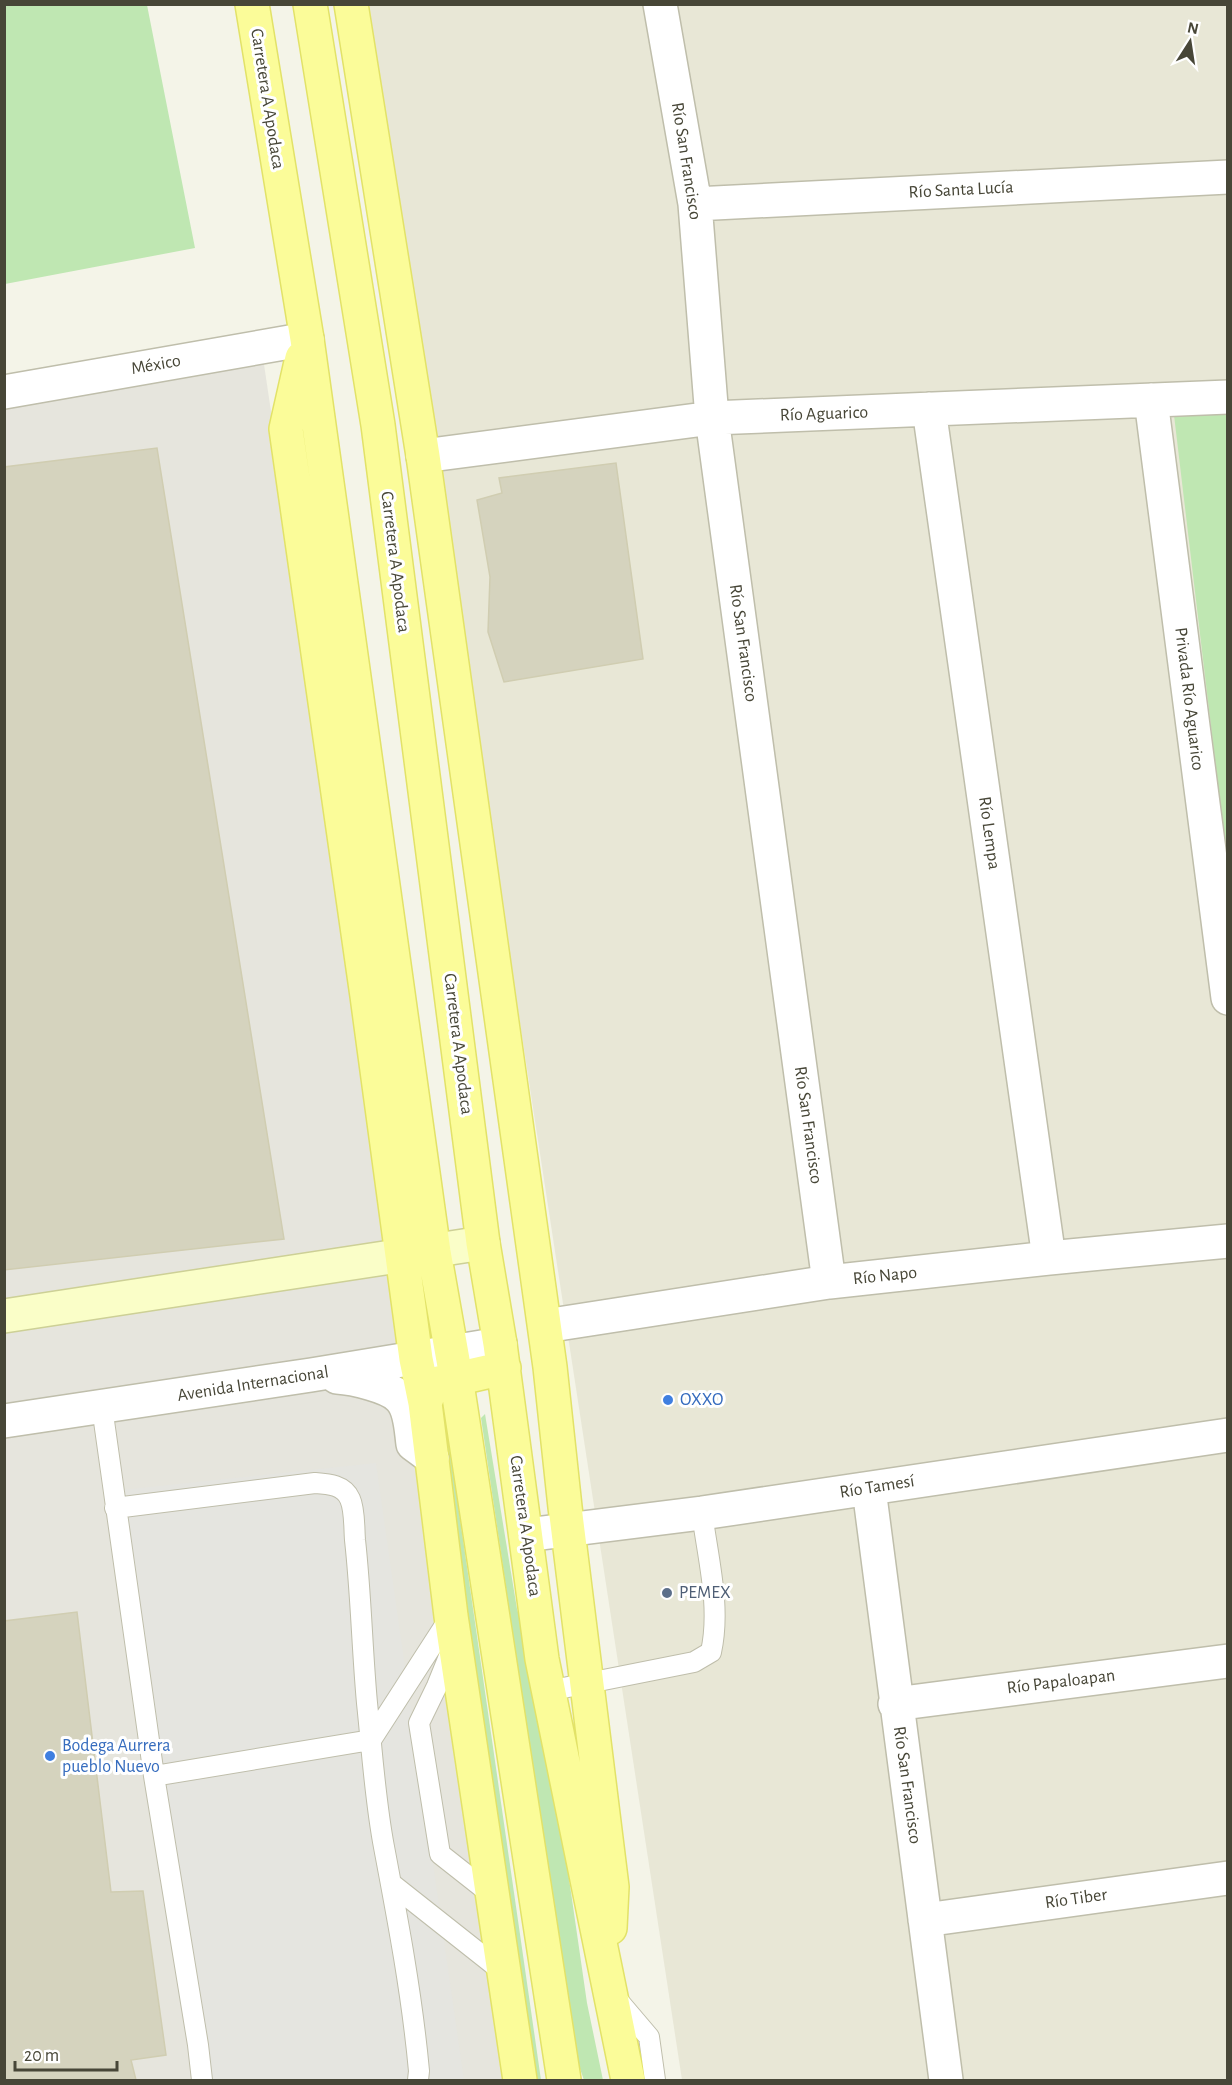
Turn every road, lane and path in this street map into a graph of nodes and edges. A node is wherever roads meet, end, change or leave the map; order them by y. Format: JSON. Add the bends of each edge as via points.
{"nodes":[{"id":1,"x":252,"y":4,"type":"edge"},
{"id":2,"x":310,"y":4,"type":"edge"},
{"id":3,"x":351,"y":4,"type":"edge"},
{"id":4,"x":660,"y":4,"type":"edge"},
{"id":5,"x":1227,"y":177,"type":"edge"},
{"id":6,"x":695,"y":204,"type":"junction"},
{"id":7,"x":307,"y":339,"type":"junction"},
{"id":8,"x":4,"y":392,"type":"edge"},
{"id":9,"x":1227,"y":397,"type":"edge"},
{"id":10,"x":1151,"y":400,"type":"junction"},
{"id":11,"x":929,"y":409,"type":"junction"},
{"id":12,"x":712,"y":418,"type":"junction"},
{"id":13,"x":423,"y":456,"type":"junction"},
{"id":14,"x":1227,"y":998,"type":"edge"},
{"id":15,"x":1227,"y":1241,"type":"edge"},
{"id":16,"x":483,"y":1243,"type":"junction"},
{"id":17,"x":419,"y":1254,"type":"junction"},
{"id":18,"x":1049,"y":1257,"type":"junction"},
{"id":19,"x":830,"y":1282,"type":"junction"},
{"id":20,"x":4,"y":1316,"type":"edge"},
{"id":21,"x":545,"y":1326,"type":"junction"},
{"id":22,"x":502,"y":1356,"type":"junction"},
{"id":23,"x":416,"y":1359,"type":"junction"},
{"id":24,"x":454,"y":1365,"type":"junction"},
{"id":25,"x":311,"y":1375,"type":"junction"},
{"id":26,"x":425,"y":1402,"type":"junction"},
{"id":27,"x":102,"y":1407,"type":"junction"},
{"id":28,"x":4,"y":1421,"type":"edge"},
{"id":29,"x":1227,"y":1435,"type":"edge"},
{"id":30,"x":432,"y":1458,"type":"junction"},
{"id":31,"x":869,"y":1489,"type":"junction"},
{"id":32,"x":116,"y":1508,"type":"junction"},
{"id":33,"x":702,"y":1513,"type":"junction"},
{"id":34,"x":569,"y":1529,"type":"junction"},
{"id":35,"x":526,"y":1535,"type":"junction"},
{"id":36,"x":453,"y":1628,"type":"junction"},
{"id":37,"x":1227,"y":1660,"type":"edge"},
{"id":38,"x":587,"y":1683,"type":"junction"},
{"id":39,"x":548,"y":1691,"type":"junction"},
{"id":40,"x":895,"y":1704,"type":"junction"},
{"id":41,"x":371,"y":1740,"type":"junction"},
{"id":42,"x":154,"y":1776,"type":"junction"},
{"id":43,"x":1227,"y":1878,"type":"edge"},
{"id":44,"x":393,"y":1885,"type":"junction"},
{"id":45,"x":492,"y":1895,"type":"junction"},
{"id":46,"x":925,"y":1920,"type":"junction"},
{"id":47,"x":503,"y":1972,"type":"junction"},
{"id":48,"x":609,"y":1985,"type":"junction"},
{"id":49,"x":202,"y":2080,"type":"edge"},
{"id":50,"x":418,"y":2080,"type":"edge"},
{"id":51,"x":520,"y":2080,"type":"edge"},
{"id":52,"x":564,"y":2080,"type":"edge"},
{"id":53,"x":628,"y":2080,"type":"edge"},
{"id":54,"x":655,"y":2080,"type":"edge"},
{"id":55,"x":946,"y":2080,"type":"edge"}],
"edges":[{"from":1,"to":7,"type":"main road","name":"Carretera A Apodaca"},
{"from":2,"to":16,"type":"main road","name":"Carretera A Apodaca","via":[[378,424]]},
{"from":3,"to":13,"type":"main road"},
{"from":4,"to":6,"type":"street","name":"Río San Francisco"},
{"from":5,"to":6,"type":"street","name":"Río Santa Lucía"},
{"from":6,"to":12,"type":"street","name":"Río San Francisco"},
{"from":7,"to":8,"type":"street","name":"México"},
{"from":7,"to":17,"type":"main road","name":"Carretera A Apodaca"},
{"from":9,"to":10,"type":"street","name":"Río Aguarico"},
{"from":10,"to":11,"type":"street","name":"Río Aguarico"},
{"from":10,"to":14,"type":"street","name":"Privada Río Aguarico"},
{"from":11,"to":12,"type":"street","name":"Río Aguarico"},
{"from":11,"to":18,"type":"street","name":"Río Lempa"},
{"from":12,"to":13,"type":"street","name":"Río Aguarico"},
{"from":12,"to":19,"type":"street","name":"Río San Francisco"},
{"from":13,"to":21,"type":"main road"},
{"from":15,"to":18,"type":"street","name":"Río Napo"},
{"from":16,"to":17,"type":"main road"},
{"from":16,"to":22,"type":"main road","name":"Carretera A Apodaca"},
{"from":17,"to":20,"type":"main road"},
{"from":17,"to":23,"type":"main road"},
{"from":17,"to":24,"type":"main road","name":"Carretera A Apodaca"},
{"from":18,"to":19,"type":"street","name":"Río Napo"},
{"from":19,"to":21,"type":"street","name":"Río Napo"},
{"from":21,"to":34,"type":"main road"},
{"from":22,"to":24,"type":"street","name":"Avenida Internacional"},
{"from":22,"to":35,"type":"main road","name":"Carretera A Apodaca"},
{"from":23,"to":24,"type":"street","name":"Avenida Internacional"},
{"from":23,"to":25,"type":"street","name":"Avenida Internacional"},
{"from":23,"to":26,"type":"main road"},
{"from":24,"to":26,"type":"main road","via":[[430,1390]]},
{"from":24,"to":52,"type":"main road","name":"Carretera A Apodaca"},
{"from":25,"to":27,"type":"street","name":"Avenida Internacional"},
{"from":25,"to":30,"type":"street","via":[[348,1378],[378,1386],[400,1398],[409,1416],[413,1444]]},
{"from":26,"to":30,"type":"main road"},
{"from":27,"to":28,"type":"street","name":"Avenida Internacional"},
{"from":27,"to":32,"type":"lane"},
{"from":29,"to":31,"type":"street","name":"Río Tamesí"},
{"from":30,"to":36,"type":"main road"},
{"from":31,"to":33,"type":"street","name":"Río Tamesí"},
{"from":31,"to":40,"type":"street","name":"Río San Francisco"},
{"from":32,"to":41,"type":"lane","via":[[315,1483],[332,1484],[343,1490],[351,1500],[359,1571]]},
{"from":32,"to":42,"type":"lane"},
{"from":33,"to":34,"type":"street","name":"Río Tamesí"},
{"from":33,"to":38,"type":"lane","via":[[715,1612],[711,1652],[694,1662]]},
{"from":34,"to":35,"type":"street","name":"Río Tamesí"},
{"from":34,"to":38,"type":"main road"},
{"from":35,"to":39,"type":"main road","name":"Carretera A Apodaca"},
{"from":36,"to":41,"type":"lane"},
{"from":36,"to":45,"type":"main road"},
{"from":36,"to":45,"type":"lane","via":[[437,1686],[418,1722],[440,1854]]},
{"from":37,"to":40,"type":"street","name":"Río Papaloapan"},
{"from":38,"to":39,"type":"lane"},
{"from":38,"to":48,"type":"main road","via":[[612,1887]]},
{"from":39,"to":48,"type":"main road","name":"Carretera A Apodaca"},
{"from":40,"to":46,"type":"street","name":"Río San Francisco"},
{"from":41,"to":42,"type":"lane"},
{"from":41,"to":44,"type":"lane"},
{"from":42,"to":49,"type":"lane"},
{"from":43,"to":46,"type":"street","name":"Río Tiber"},
{"from":44,"to":47,"type":"lane"},
{"from":44,"to":50,"type":"lane","via":[[413,2011]]},
{"from":45,"to":47,"type":"main road"},
{"from":46,"to":55,"type":"street","name":"Río San Francisco"},
{"from":47,"to":51,"type":"main road"},
{"from":48,"to":53,"type":"main road","name":"Carretera A Apodaca"},
{"from":48,"to":54,"type":"lane","via":[[649,2037]]}]}
